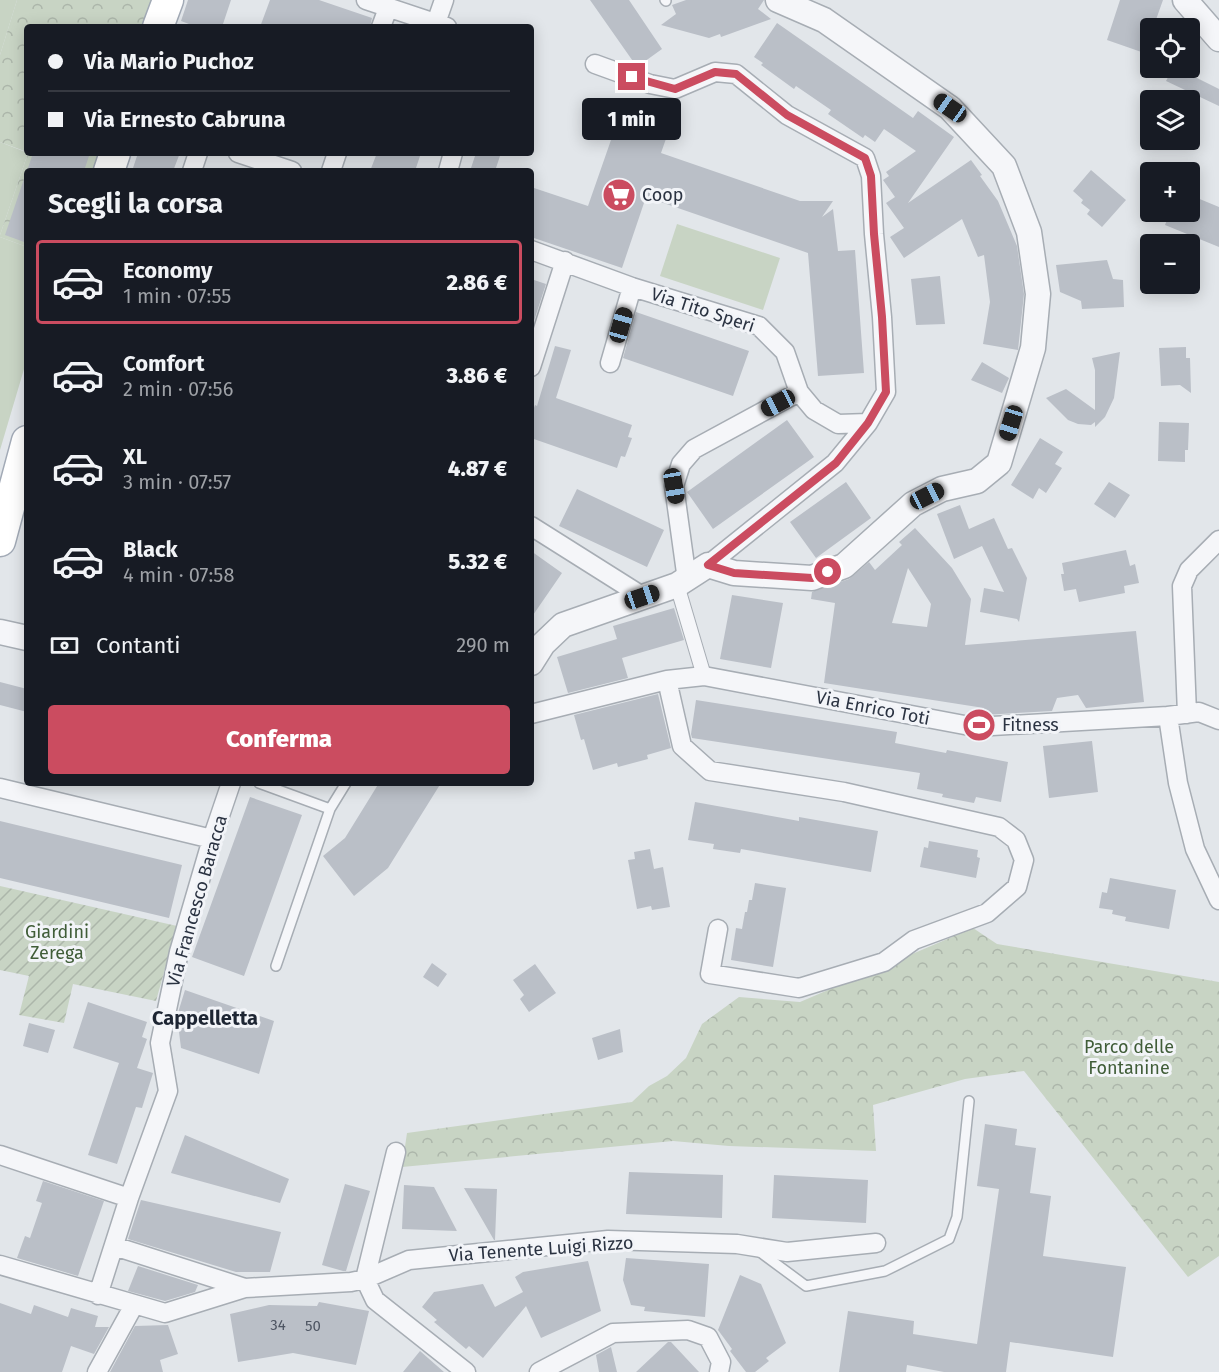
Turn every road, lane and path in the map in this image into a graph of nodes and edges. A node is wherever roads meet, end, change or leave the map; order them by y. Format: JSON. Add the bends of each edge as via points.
{"nodes":[{"id":1,"x":168,"y":0,"type":"edge"},
{"id":2,"x":366,"y":0,"type":"edge"},
{"id":3,"x":444,"y":0,"type":"edge"},
{"id":4,"x":778,"y":0,"type":"edge"},
{"id":5,"x":1185,"y":0,"type":"edge"},
{"id":6,"x":388,"y":8,"type":"junction"},
{"id":7,"x":827,"y":10,"type":"edge"},
{"id":8,"x":159,"y":24,"type":"edge"},
{"id":9,"x":382,"y":24,"type":"edge"},
{"id":10,"x":439,"y":24,"type":"edge"},
{"id":11,"x":442,"y":24,"type":"edge"},
{"id":12,"x":1219,"y":39,"type":"edge"},
{"id":13,"x":595,"y":64,"type":"dead end"},
{"id":14,"x":247,"y":156,"type":"edge"},
{"id":15,"x":283,"y":168,"type":"edge"},
{"id":16,"x":534,"y":251,"type":"edge"},
{"id":17,"x":565,"y":261,"type":"junction"},
{"id":18,"x":632,"y":287,"type":"junction"},
{"id":19,"x":534,"y":359,"type":"edge"},
{"id":20,"x":610,"y":363,"type":"dead end"},
{"id":21,"x":799,"y":392,"type":"junction"},
{"id":22,"x":868,"y":423,"type":"junction"},
{"id":23,"x":24,"y":452,"type":"edge"},
{"id":24,"x":534,"y":528,"type":"edge"},
{"id":25,"x":1219,"y":540,"type":"edge"},
{"id":26,"x":0,"y":541,"type":"edge"},
{"id":27,"x":708,"y":565,"type":"junction"},
{"id":28,"x":682,"y":582,"type":"junction"},
{"id":29,"x":642,"y":597,"type":"junction"},
{"id":30,"x":0,"y":632,"type":"edge"},
{"id":31,"x":24,"y":637,"type":"edge"},
{"id":32,"x":534,"y":658,"type":"edge"},
{"id":33,"x":704,"y":676,"type":"junction"},
{"id":34,"x":667,"y":680,"type":"junction"},
{"id":35,"x":534,"y":713,"type":"edge"},
{"id":36,"x":1187,"y":714,"type":"junction"},
{"id":37,"x":1168,"y":716,"type":"junction"},
{"id":38,"x":1219,"y":720,"type":"edge"},
{"id":39,"x":230,"y":786,"type":"edge"},
{"id":40,"x":267,"y":786,"type":"edge"},
{"id":41,"x":344,"y":786,"type":"edge"},
{"id":42,"x":0,"y":788,"type":"edge"},
{"id":43,"x":330,"y":809,"type":"junction"},
{"id":44,"x":212,"y":838,"type":"junction"},
{"id":45,"x":1219,"y":900,"type":"edge"},
{"id":46,"x":718,"y":929,"type":"dead end"},
{"id":47,"x":276,"y":966,"type":"dead end"},
{"id":48,"x":969,"y":1101,"type":"dead end"},
{"id":49,"x":396,"y":1152,"type":"dead end"},
{"id":50,"x":0,"y":1155,"type":"edge"},
{"id":51,"x":129,"y":1198,"type":"junction"},
{"id":52,"x":876,"y":1243,"type":"dead end"},
{"id":53,"x":114,"y":1246,"type":"junction"},
{"id":54,"x":754,"y":1246,"type":"junction"},
{"id":55,"x":0,"y":1265,"type":"edge"},
{"id":56,"x":365,"y":1279,"type":"junction"},
{"id":57,"x":245,"y":1288,"type":"junction"},
{"id":58,"x":98,"y":1295,"type":"junction"},
{"id":59,"x":134,"y":1305,"type":"junction"},
{"id":60,"x":97,"y":1372,"type":"edge"},
{"id":61,"x":466,"y":1372,"type":"edge"},
{"id":62,"x":539,"y":1372,"type":"edge"},
{"id":63,"x":719,"y":1372,"type":"edge"}],
"edges":[{"from":1,"to":8,"type":"main road"},
{"from":2,"to":6,"type":"street"},
{"from":3,"to":11,"type":"street"},
{"from":4,"to":7,"type":"street"},
{"from":5,"to":12,"type":"street"},
{"from":6,"to":9,"type":"street"},
{"from":6,"to":10,"type":"street"},
{"from":7,"to":27,"type":"street","via":[[950,108],[1004,166],[1029,232],[1038,294],[1033,348],[999,463],[977,481],[942,489],[913,504],[844,566],[812,578],[734,573]]},
{"from":13,"to":22,"type":"street","via":[[675,89],[715,72],[736,74],[787,115],[865,158],[871,176],[886,392]]},
{"from":14,"to":15,"type":"street"},
{"from":16,"to":17,"type":"street","name":"Via Tito Speri"},
{"from":17,"to":18,"type":"street","name":"Via Tito Speri"},
{"from":17,"to":19,"type":"street"},
{"from":18,"to":20,"type":"street"},
{"from":18,"to":21,"type":"street","name":"Via Tito Speri","via":[[759,326],[785,352]]},
{"from":21,"to":22,"type":"street","name":"Via Tito Speri","via":[[813,410],[838,424]]},
{"from":21,"to":28,"type":"street","via":[[694,449],[681,464],[674,486]]},
{"from":22,"to":27,"type":"street","via":[[836,463]]},
{"from":23,"to":26,"type":"main road"},
{"from":24,"to":29,"type":"street"},
{"from":25,"to":36,"type":"street","via":[[1189,570],[1182,586]]},
{"from":27,"to":28,"type":"street"},
{"from":28,"to":29,"type":"street"},
{"from":28,"to":33,"type":"street"},
{"from":29,"to":32,"type":"street","via":[[563,625]]},
{"from":30,"to":31,"type":"street"},
{"from":33,"to":34,"type":"street","name":"Via Enrico Toti"},
{"from":33,"to":37,"type":"street","name":"Via Enrico Toti","via":[[975,727]]},
{"from":34,"to":35,"type":"street","name":"Via Enrico Toti"},
{"from":34,"to":46,"type":"street","via":[[682,746],[710,771],[844,792],[999,827],[1016,840],[1024,860],[1017,887],[987,913],[914,940],[884,962],[798,988],[710,974]]},
{"from":36,"to":37,"type":"street","name":"Via Enrico Toti"},
{"from":36,"to":38,"type":"street","name":"Via Enrico Toti","via":[[1199,712]]},
{"from":37,"to":45,"type":"street","via":[[1178,783],[1195,849]]},
{"from":39,"to":44,"type":"street","name":"Via Francesco Baracca"},
{"from":40,"to":43,"type":"lane"},
{"from":41,"to":43,"type":"lane"},
{"from":42,"to":44,"type":"street"},
{"from":43,"to":47,"type":"lane"},
{"from":44,"to":51,"type":"street","name":"Via Francesco Baracca","via":[[179,952],[160,1043],[168,1091]]},
{"from":48,"to":54,"type":"lane","via":[[957,1217],[949,1239],[885,1271],[806,1286]]},
{"from":49,"to":56,"type":"street"},
{"from":50,"to":51,"type":"street"},
{"from":51,"to":53,"type":"street","name":"Via Francesco Baracca"},
{"from":52,"to":54,"type":"street","name":"Via Tenente Luigi Rizzo","via":[[787,1252]]},
{"from":53,"to":57,"type":"street","name":"Via Tenente Luigi Rizzo"},
{"from":53,"to":58,"type":"street","name":"Via Francesco Baracca"},
{"from":54,"to":56,"type":"street","name":"Via Tenente Luigi Rizzo","via":[[608,1240],[409,1260]]},
{"from":55,"to":58,"type":"street","name":"Via Tenente Luigi Rizzo"},
{"from":56,"to":57,"type":"street","name":"Via Tenente Luigi Rizzo"},
{"from":56,"to":61,"type":"street","via":[[375,1300]]},
{"from":57,"to":59,"type":"street","name":"Via Tenente Luigi Rizzo","via":[[165,1313]]},
{"from":58,"to":59,"type":"street","name":"Via Tenente Luigi Rizzo"},
{"from":59,"to":60,"type":"street"},
{"from":62,"to":63,"type":"street","via":[[613,1333],[688,1330],[708,1337],[721,1362]]}]}
